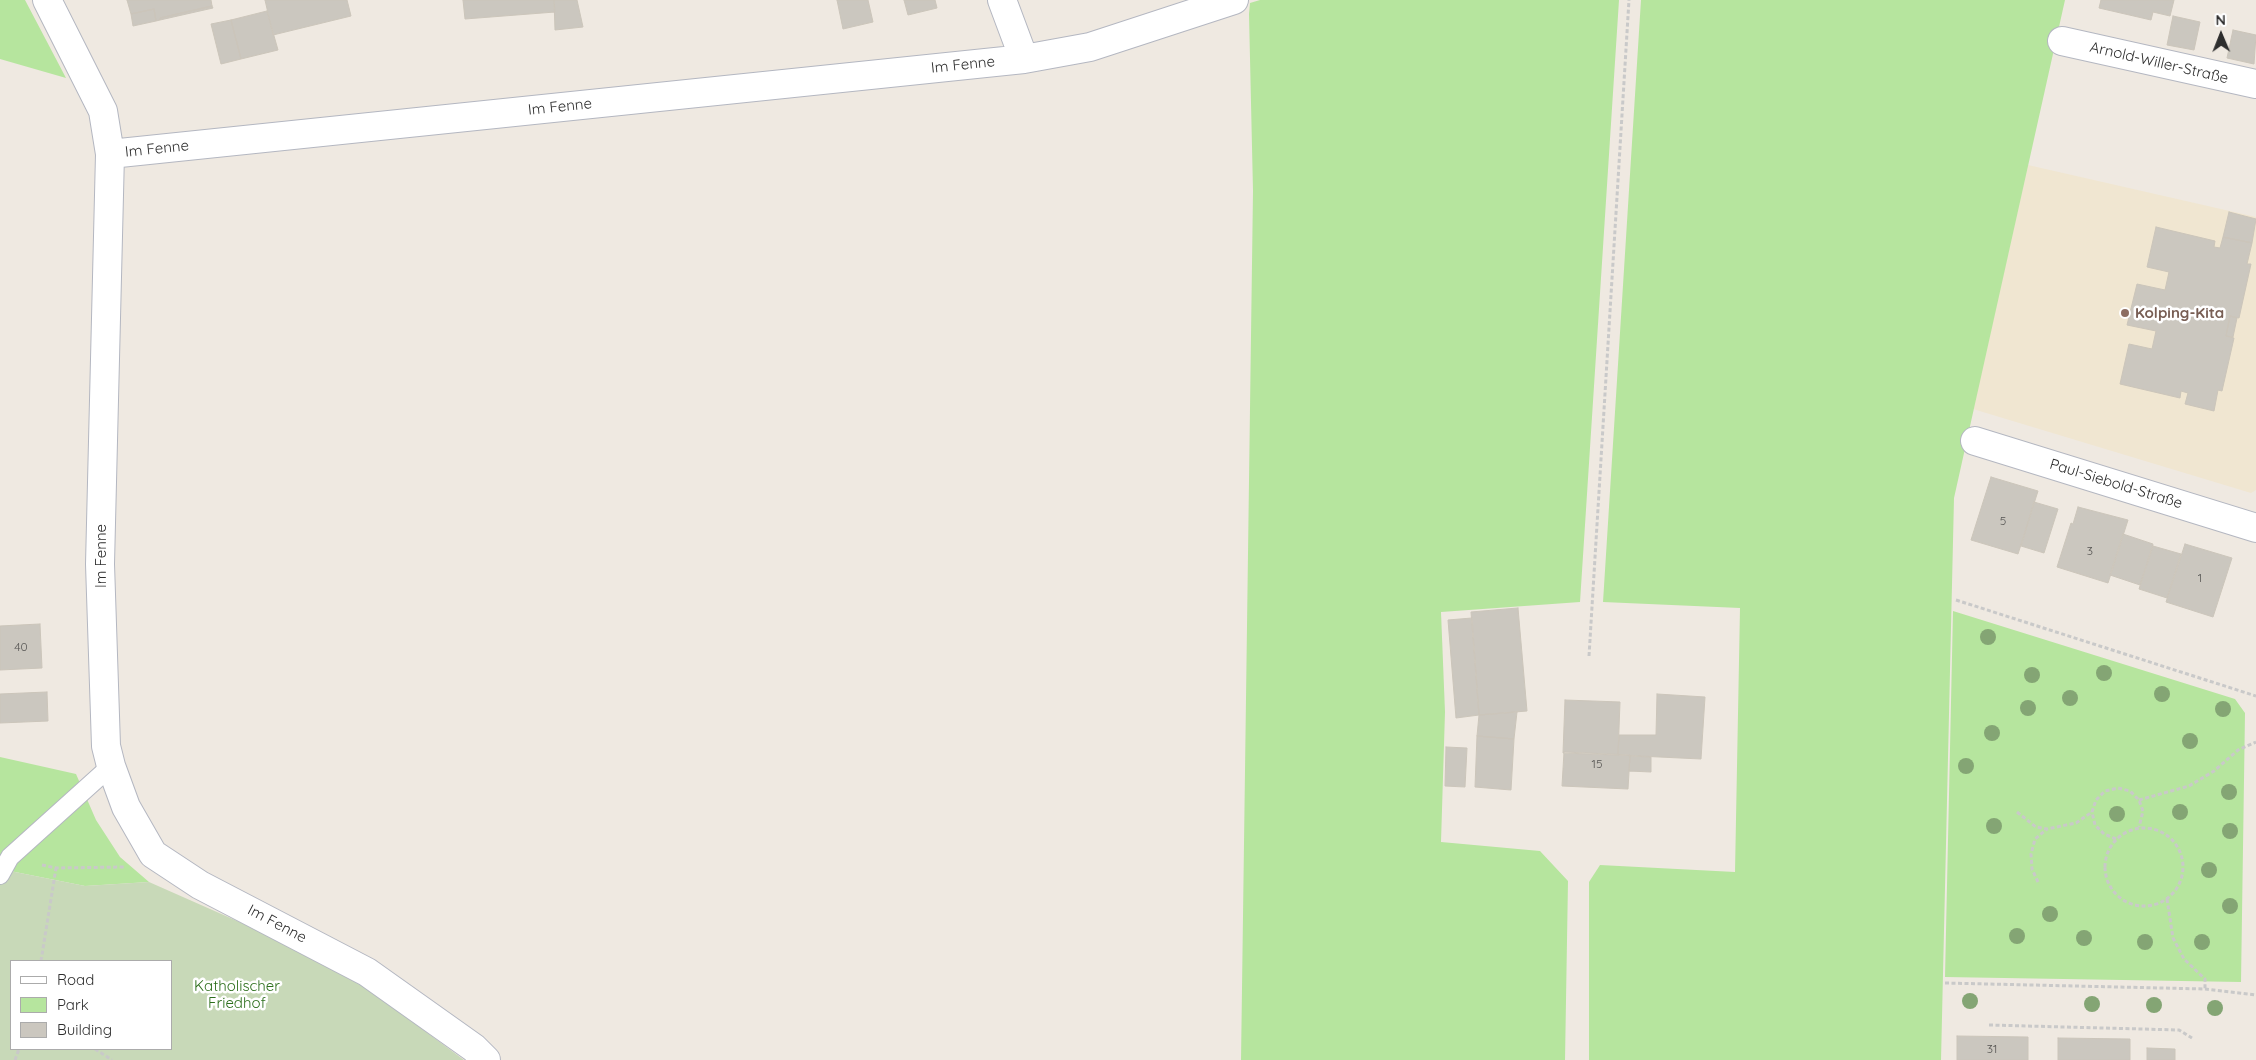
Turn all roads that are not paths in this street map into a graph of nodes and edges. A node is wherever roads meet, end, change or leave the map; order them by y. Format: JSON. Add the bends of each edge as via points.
{"nodes":[{"id":1,"x":48,"y":0,"type":"edge"},
{"id":2,"x":1002,"y":0,"type":"edge"},
{"id":3,"x":1234,"y":0,"type":"edge"},
{"id":4,"x":2062,"y":41,"type":"dead end"},
{"id":5,"x":1024,"y":59,"type":"junction"},
{"id":6,"x":2256,"y":84,"type":"edge"},
{"id":7,"x":110,"y":154,"type":"junction"},
{"id":8,"x":1975,"y":441,"type":"dead end"},
{"id":9,"x":2256,"y":528,"type":"edge"},
{"id":10,"x":111,"y":766,"type":"junction"},
{"id":11,"x":0,"y":875,"type":"edge"},
{"id":12,"x":486,"y":1060,"type":"edge"}],
"edges":[{"from":1,"to":7,"type":"street","via":[[102,111]]},
{"from":2,"to":5,"type":"street"},
{"from":3,"to":5,"type":"street","name":"Im Fenne","via":[[1090,48]]},
{"from":4,"to":6,"type":"street","name":"Arnold-Willer-Straße"},
{"from":5,"to":7,"type":"street","name":"Im Fenne"},
{"from":7,"to":10,"type":"street","name":"Im Fenne","via":[[100,564],[106,746]]},
{"from":8,"to":9,"type":"street","name":"Paul-Siebold-Straße"},
{"from":10,"to":11,"type":"lane","via":[[10,857]]},
{"from":10,"to":12,"type":"street","name":"Im Fenne","via":[[126,807],[153,854],[200,885],[367,972],[474,1048]]}]}
